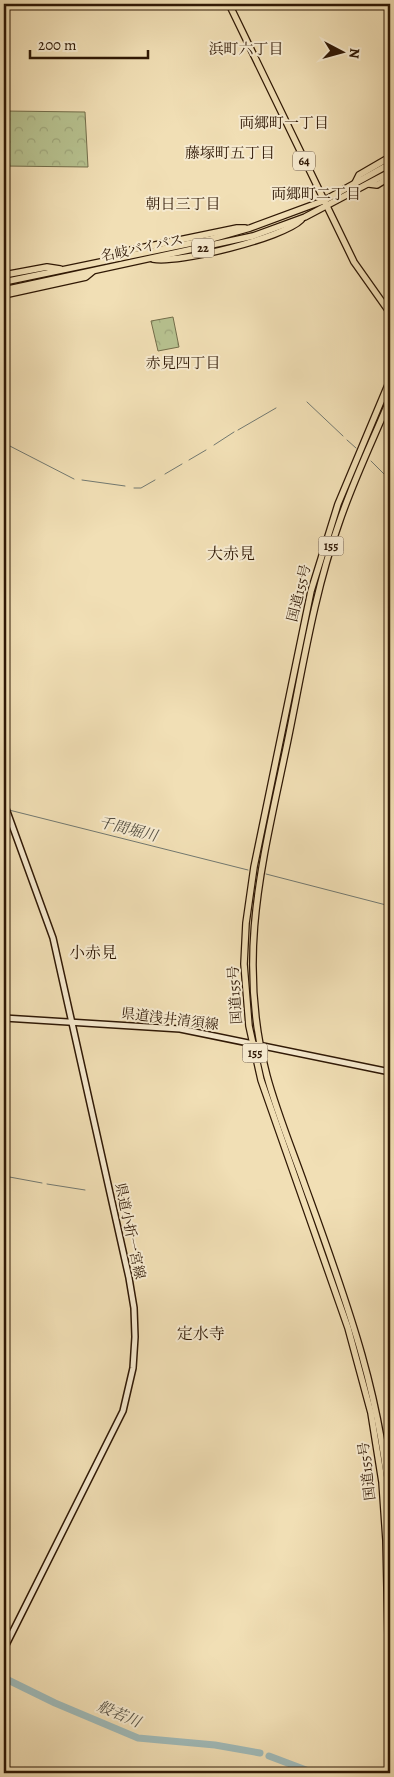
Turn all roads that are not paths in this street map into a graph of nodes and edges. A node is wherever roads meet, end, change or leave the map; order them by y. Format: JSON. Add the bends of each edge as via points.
{"nodes":[{"id":1,"x":229,"y":4,"type":"edge"},
{"id":2,"x":390,"y":157,"type":"edge"},
{"id":3,"x":390,"y":164,"type":"edge"},
{"id":4,"x":390,"y":172,"type":"edge"},
{"id":5,"x":390,"y":177,"type":"edge"},
{"id":6,"x":368,"y":184,"type":"junction"},
{"id":7,"x":354,"y":185,"type":"junction"},
{"id":8,"x":325,"y":204,"type":"junction"},
{"id":9,"x":305,"y":217,"type":"junction"},
{"id":10,"x":250,"y":228,"type":"junction"},
{"id":11,"x":177,"y":241,"type":"junction"},
{"id":12,"x":208,"y":247,"type":"junction"},
{"id":13,"x":168,"y":248,"type":"junction"},
{"id":14,"x":201,"y":255,"type":"junction"},
{"id":15,"x":118,"y":258,"type":"junction"},
{"id":16,"x":149,"y":259,"type":"junction"},
{"id":17,"x":41,"y":268,"type":"junction"},
{"id":18,"x":61,"y":270,"type":"junction"},
{"id":19,"x":93,"y":271,"type":"junction"},
{"id":20,"x":4,"y":275,"type":"edge"},
{"id":21,"x":31,"y":276,"type":"junction"},
{"id":22,"x":4,"y":282,"type":"edge"},
{"id":23,"x":4,"y":290,"type":"edge"},
{"id":24,"x":4,"y":295,"type":"edge"},
{"id":25,"x":390,"y":313,"type":"edge"},
{"id":26,"x":390,"y":380,"type":"edge"},
{"id":27,"x":390,"y":399,"type":"edge"},
{"id":28,"x":5,"y":806,"type":"edge"},
{"id":29,"x":4,"y":1018,"type":"edge"},
{"id":30,"x":73,"y":1022,"type":"junction"},
{"id":31,"x":253,"y":1042,"type":"junction"},
{"id":32,"x":260,"y":1044,"type":"junction"},
{"id":33,"x":390,"y":1072,"type":"edge"},
{"id":34,"x":390,"y":1516,"type":"edge"},
{"id":35,"x":4,"y":1649,"type":"edge"},
{"id":36,"x":390,"y":1729,"type":"edge"}],
"edges":[{"from":1,"to":8,"type":"main road","number":"64"},
{"from":2,"to":7,"type":"main road","number":"22","via":[[359,175]]},
{"from":3,"to":7,"type":"main road","name":"名岐バイパス","number":"22"},
{"from":4,"to":6,"type":"main road","name":"名岐バイパス","number":"22"},
{"from":5,"to":6,"type":"main road","number":"22","via":[[377,185]]},
{"from":6,"to":8,"type":"main road","name":"名岐バイパス","number":"22"},
{"from":7,"to":8,"type":"main road","name":"名岐バイパス","number":"22"},
{"from":8,"to":9,"type":"main road","name":"名岐バイパス","number":"22"},
{"from":8,"to":10,"type":"main road","name":"名岐バイパス","number":"22"},
{"from":8,"to":25,"type":"main road","number":"64","via":[[357,268]]},
{"from":9,"to":12,"type":"main road","name":"名岐バイパス","number":"22","via":[[253,236]]},
{"from":9,"to":14,"type":"main road","number":"22","via":[[291,227]]},
{"from":10,"to":11,"type":"main road","number":"22"},
{"from":10,"to":13,"type":"main road","name":"名岐バイパス","number":"22"},
{"from":11,"to":13,"type":"main road"},
{"from":11,"to":15,"type":"main road","number":"22","via":[[126,251]]},
{"from":12,"to":14,"type":"main road"},
{"from":12,"to":16,"type":"main road","name":"名岐バイパス","number":"22"},
{"from":13,"to":15,"type":"main road","name":"名岐バイパス","number":"22"},
{"from":14,"to":16,"type":"main road","number":"22","via":[[164,261]]},
{"from":15,"to":18,"type":"main road","name":"名岐バイパス","number":"22"},
{"from":16,"to":19,"type":"main road","name":"名岐バイパス","number":"22"},
{"from":17,"to":18,"type":"main road","number":"22"},
{"from":17,"to":20,"type":"main road","number":"22"},
{"from":17,"to":21,"type":"main road"},
{"from":18,"to":21,"type":"main road","name":"名岐バイパス","number":"22"},
{"from":19,"to":23,"type":"main road","name":"名岐バイパス","number":"22"},
{"from":19,"to":24,"type":"main road","number":"22","via":[[86,277]]},
{"from":21,"to":22,"type":"main road","name":"名岐バイパス","number":"22"},
{"from":26,"to":31,"type":"main road","name":"国道155号","number":"155","via":[[328,533],[296,661],[254,867],[246,923],[244,982]]},
{"from":27,"to":32,"type":"main road","name":"国道155号","number":"155","via":[[337,528],[318,592],[261,871],[253,924],[253,1000]]},
{"from":28,"to":30,"type":"main road","name":"県道小折一宮線","via":[[53,938]]},
{"from":29,"to":30,"type":"main road","name":"県道浅井清須線"},
{"from":30,"to":31,"type":"main road","name":"県道浅井清須線","via":[[180,1029]]},
{"from":30,"to":35,"type":"main road","name":"県道小折一宮線","via":[[134,1308],[133,1364],[116,1428]]},
{"from":31,"to":32,"type":"main road","name":"県道浅井清須線"},
{"from":31,"to":36,"type":"main road","name":"国道155号","number":"155","via":[[264,1089],[348,1328],[371,1413],[382,1482],[386,1540]]},
{"from":32,"to":33,"type":"main road","name":"県道浅井清須線"},
{"from":32,"to":34,"type":"main road","name":"国道155号","number":"155","via":[[279,1114],[367,1369],[383,1442]]}]}
